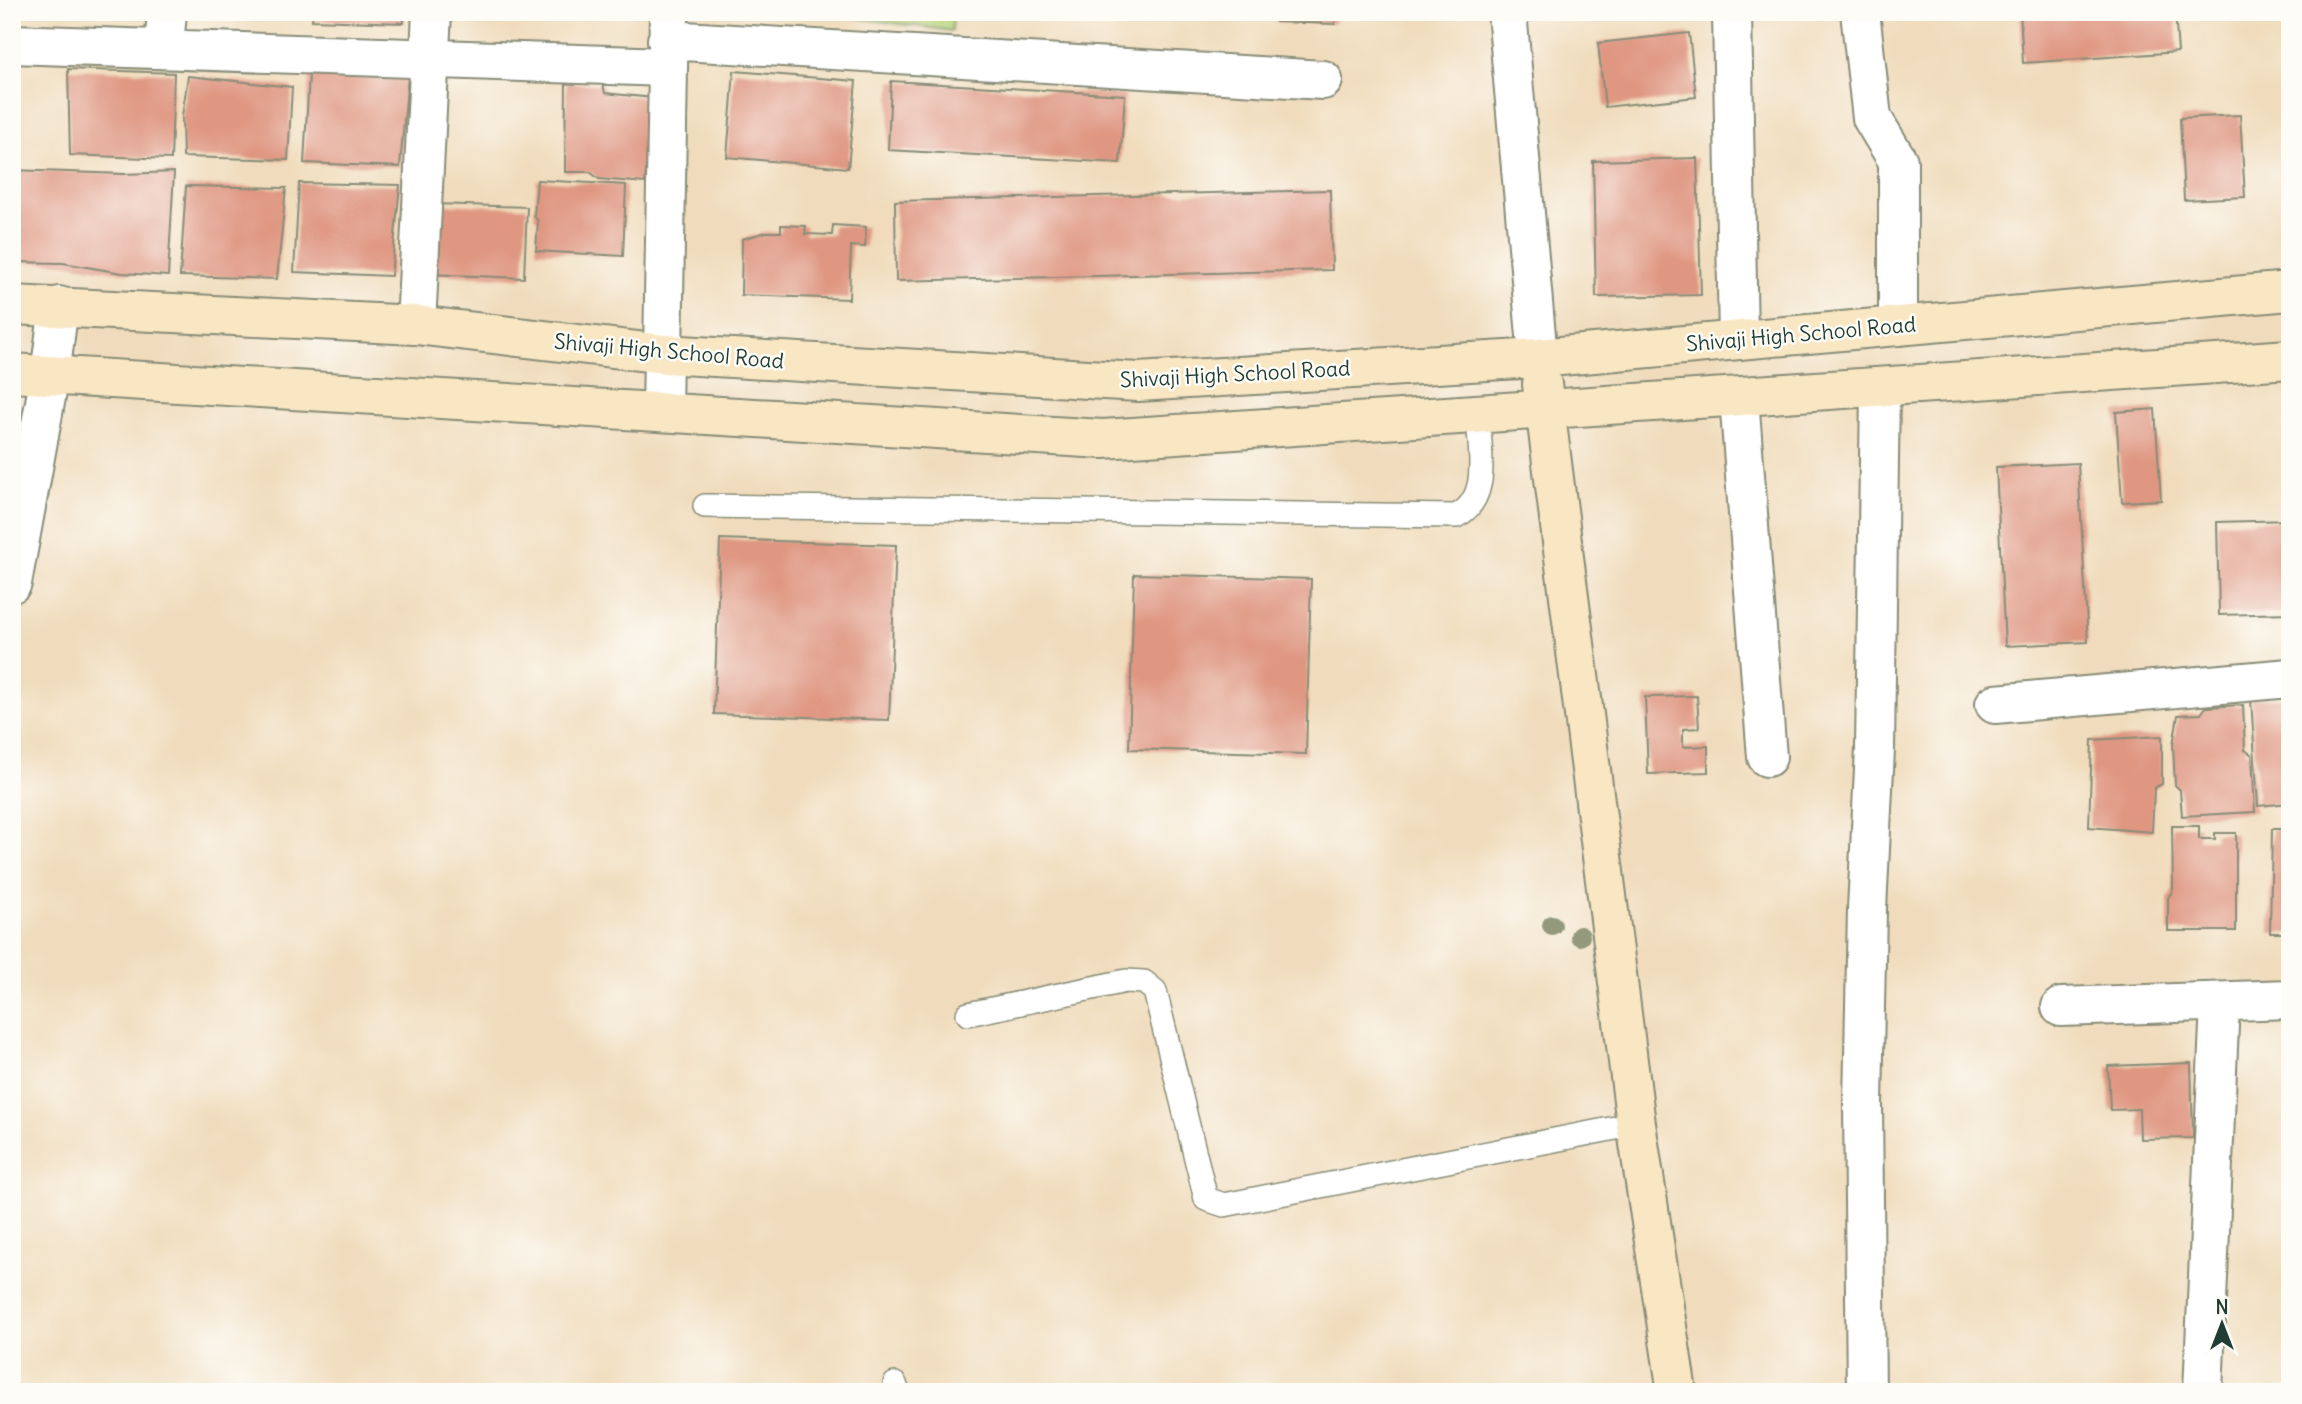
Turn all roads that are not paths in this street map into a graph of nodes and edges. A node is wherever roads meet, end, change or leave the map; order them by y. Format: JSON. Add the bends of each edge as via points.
{"nodes":[{"id":1,"x":432,"y":12,"type":"edge"},
{"id":2,"x":1507,"y":12,"type":"edge"},
{"id":3,"x":1732,"y":12,"type":"edge"},
{"id":4,"x":1860,"y":12,"type":"edge"},
{"id":5,"x":165,"y":30,"type":"edge"},
{"id":6,"x":667,"y":40,"type":"edge"},
{"id":7,"x":12,"y":44,"type":"edge"},
{"id":8,"x":431,"y":57,"type":"junction"},
{"id":9,"x":1323,"y":80,"type":"dead end"},
{"id":10,"x":2290,"y":291,"type":"edge"},
{"id":11,"x":12,"y":305,"type":"edge"},
{"id":12,"x":59,"y":306,"type":"junction"},
{"id":13,"x":416,"y":325,"type":"junction"},
{"id":14,"x":1898,"y":326,"type":"junction"},
{"id":15,"x":1738,"y":340,"type":"junction"},
{"id":16,"x":664,"y":354,"type":"junction"},
{"id":17,"x":1538,"y":358,"type":"junction"},
{"id":18,"x":2290,"y":359,"type":"edge"},
{"id":19,"x":12,"y":373,"type":"edge"},
{"id":20,"x":50,"y":375,"type":"junction"},
{"id":21,"x":1880,"y":388,"type":"junction"},
{"id":22,"x":1739,"y":398,"type":"junction"},
{"id":23,"x":1545,"y":410,"type":"junction"},
{"id":24,"x":662,"y":412,"type":"junction"},
{"id":25,"x":1478,"y":415,"type":"junction"},
{"id":26,"x":705,"y":506,"type":"dead end"},
{"id":27,"x":12,"y":583,"type":"edge"},
{"id":28,"x":2290,"y":678,"type":"edge"},
{"id":29,"x":1994,"y":704,"type":"dead end"},
{"id":30,"x":1767,"y":757,"type":"dead end"},
{"id":31,"x":2290,"y":999,"type":"edge"},
{"id":32,"x":2220,"y":1002,"type":"junction"},
{"id":33,"x":2061,"y":1007,"type":"dead end"},
{"id":34,"x":968,"y":1014,"type":"dead end"},
{"id":35,"x":1636,"y":1124,"type":"junction"},
{"id":36,"x":1677,"y":1392,"type":"edge"},
{"id":37,"x":1866,"y":1392,"type":"edge"},
{"id":38,"x":2203,"y":1392,"type":"edge"}],
"edges":[{"from":1,"to":8,"type":"street"},
{"from":2,"to":17,"type":"street"},
{"from":3,"to":15,"type":"street"},
{"from":4,"to":14,"type":"street","via":[[1872,118],[1898,161]]},
{"from":5,"to":7,"type":"street"},
{"from":5,"to":8,"type":"street"},
{"from":6,"to":8,"type":"street"},
{"from":6,"to":9,"type":"street"},
{"from":6,"to":16,"type":"street"},
{"from":8,"to":13,"type":"street"},
{"from":10,"to":14,"type":"street","name":"Shivaji High School Road"},
{"from":11,"to":12,"type":"street","name":"Shivaji High School Road"},
{"from":12,"to":13,"type":"street","name":"Shivaji High School Road"},
{"from":12,"to":20,"type":"street"},
{"from":13,"to":16,"type":"street","name":"Shivaji High School Road"},
{"from":14,"to":15,"type":"street","name":"Shivaji High School Road"},
{"from":15,"to":17,"type":"street","name":"Shivaji High School Road"},
{"from":16,"to":17,"type":"street","name":"Shivaji High School Road","via":[[1138,382]]},
{"from":16,"to":24,"type":"street"},
{"from":17,"to":23,"type":"street"},
{"from":18,"to":21,"type":"street"},
{"from":19,"to":20,"type":"street"},
{"from":20,"to":24,"type":"street"},
{"from":20,"to":27,"type":"street"},
{"from":21,"to":22,"type":"street"},
{"from":21,"to":37,"type":"street","via":[[1875,748],[1863,1090]]},
{"from":22,"to":23,"type":"street"},
{"from":22,"to":30,"type":"street"},
{"from":23,"to":25,"type":"street"},
{"from":23,"to":35,"type":"street"},
{"from":24,"to":25,"type":"street","via":[[1102,439]]},
{"from":25,"to":26,"type":"lane","via":[[1477,498],[1469,510],[1456,516]]},
{"from":28,"to":29,"type":"street"},
{"from":31,"to":32,"type":"street"},
{"from":32,"to":33,"type":"street"},
{"from":32,"to":38,"type":"street"},
{"from":34,"to":35,"type":"lane","via":[[1126,981],[1144,982],[1155,991],[1206,1199],[1224,1205]]},
{"from":35,"to":36,"type":"street"}]}
